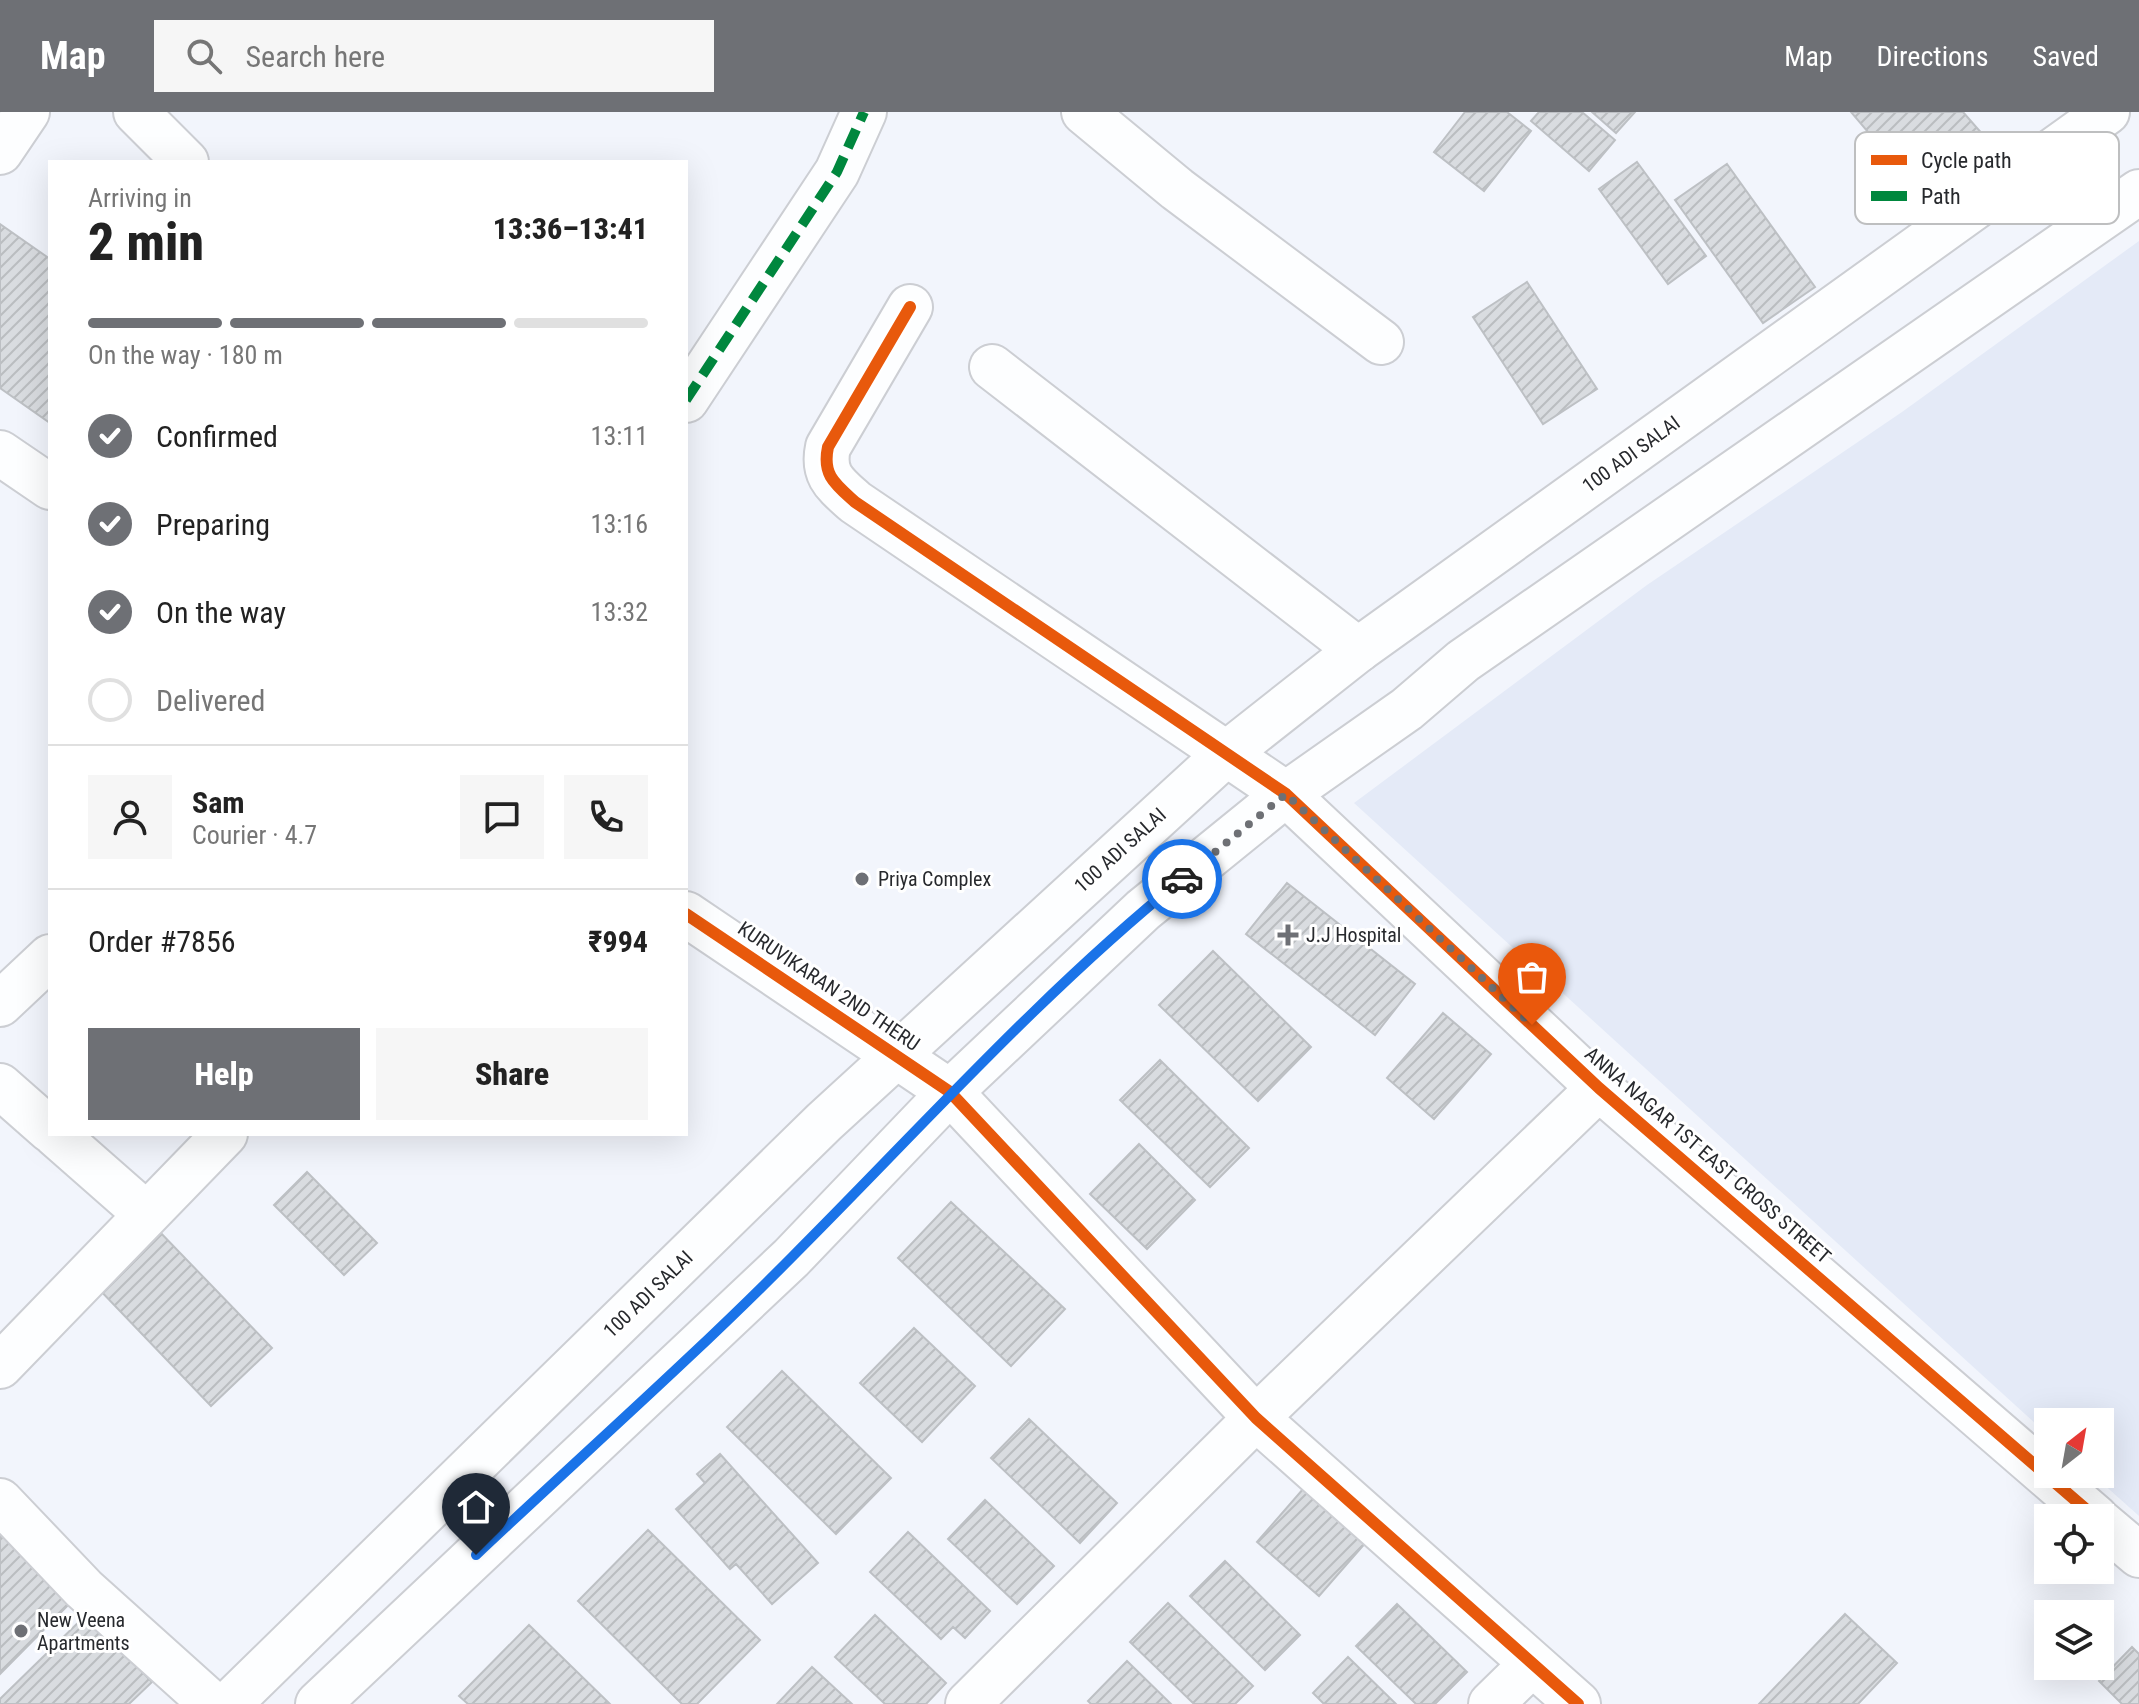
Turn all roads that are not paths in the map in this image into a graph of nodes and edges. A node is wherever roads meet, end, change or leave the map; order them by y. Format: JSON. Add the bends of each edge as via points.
{"nodes":[{"id":1,"x":27,"y":112,"type":"edge"},
{"id":2,"x":136,"y":112,"type":"edge"},
{"id":3,"x":864,"y":112,"type":"edge"},
{"id":4,"x":1084,"y":112,"type":"edge"},
{"id":5,"x":2107,"y":112,"type":"edge"},
{"id":6,"x":2079,"y":132,"type":"edge"},
{"id":7,"x":0,"y":152,"type":"edge"},
{"id":8,"x":184,"y":160,"type":"edge"},
{"id":9,"x":2139,"y":192,"type":"edge"},
{"id":10,"x":2119,"y":206,"type":"edge"},
{"id":11,"x":1951,"y":224,"type":"edge"},
{"id":12,"x":2093,"y":224,"type":"edge"},
{"id":13,"x":910,"y":307,"type":"dead end"},
{"id":14,"x":1381,"y":342,"type":"dead end"},
{"id":15,"x":992,"y":367,"type":"dead end"},
{"id":16,"x":688,"y":397,"type":"edge"},
{"id":17,"x":0,"y":453,"type":"edge"},
{"id":18,"x":48,"y":486,"type":"edge"},
{"id":19,"x":1358,"y":650,"type":"junction"},
{"id":20,"x":1226,"y":754,"type":"junction"},
{"id":21,"x":1286,"y":794,"type":"junction"},
{"id":22,"x":688,"y":915,"type":"edge"},
{"id":23,"x":48,"y":959,"type":"edge"},
{"id":24,"x":0,"y":1004,"type":"edge"},
{"id":25,"x":895,"y":1055,"type":"junction"},
{"id":26,"x":0,"y":1086,"type":"edge"},
{"id":27,"x":1599,"y":1088,"type":"junction"},
{"id":28,"x":950,"y":1092,"type":"junction"},
{"id":29,"x":48,"y":1128,"type":"edge"},
{"id":30,"x":57,"y":1136,"type":"edge"},
{"id":31,"x":223,"y":1136,"type":"edge"},
{"id":32,"x":146,"y":1214,"type":"junction"},
{"id":33,"x":0,"y":1366,"type":"edge"},
{"id":34,"x":1256,"y":1418,"type":"junction"},
{"id":35,"x":0,"y":1501,"type":"edge"},
{"id":36,"x":2080,"y":1504,"type":"edge"},
{"id":37,"x":2114,"y":1534,"type":"edge"},
{"id":38,"x":2139,"y":1555,"type":"edge"},
{"id":39,"x":1532,"y":1664,"type":"junction"},
{"id":40,"x":212,"y":1704,"type":"edge"},
{"id":41,"x":229,"y":1704,"type":"edge"},
{"id":42,"x":318,"y":1704,"type":"edge"},
{"id":43,"x":968,"y":1704,"type":"edge"},
{"id":44,"x":1491,"y":1704,"type":"edge"},
{"id":45,"x":1578,"y":1704,"type":"edge"}],
"edges":[{"from":1,"to":7,"type":"street"},
{"from":2,"to":8,"type":"street"},
{"from":3,"to":16,"type":"street","via":[[837,172]]},
{"from":4,"to":14,"type":"street"},
{"from":5,"to":6,"type":"street","name":"100 ADI SALAI"},
{"from":9,"to":10,"type":"street"},
{"from":11,"to":19,"type":"street","name":"100 ADI SALAI"},
{"from":12,"to":21,"type":"street","via":[[1463,661],[1407,709]]},
{"from":13,"to":20,"type":"street","name":"ANNA NAGAR 1ST EAST CROSS STREET","via":[[828,447],[825,464],[831,481]]},
{"from":15,"to":19,"type":"street"},
{"from":17,"to":18,"type":"street"},
{"from":19,"to":20,"type":"street","name":"100 ADI SALAI"},
{"from":20,"to":21,"type":"street","name":"ANNA NAGAR 1ST EAST CROSS STREET"},
{"from":20,"to":25,"type":"street","name":"100 ADI SALAI"},
{"from":21,"to":27,"type":"street","name":"ANNA NAGAR 1ST EAST CROSS STREET"},
{"from":21,"to":28,"type":"street","via":[[1143,910]]},
{"from":22,"to":25,"type":"street","name":"KURUVIKARAN 2ND THERU"},
{"from":23,"to":24,"type":"street"},
{"from":25,"to":28,"type":"street","name":"KURUVIKARAN 2ND THERU"},
{"from":25,"to":41,"type":"street","name":"100 ADI SALAI"},
{"from":26,"to":29,"type":"street"},
{"from":27,"to":34,"type":"street"},
{"from":27,"to":36,"type":"street","name":"ANNA NAGAR 1ST EAST CROSS STREET"},
{"from":28,"to":34,"type":"street","name":"KURUVIKARAN 2ND THERU"},
{"from":28,"to":42,"type":"street","via":[[791,1258]]},
{"from":30,"to":32,"type":"street"},
{"from":31,"to":32,"type":"street"},
{"from":32,"to":33,"type":"street"},
{"from":34,"to":39,"type":"street","name":"KURUVIKARAN 2ND THERU"},
{"from":34,"to":43,"type":"street"},
{"from":35,"to":40,"type":"street","via":[[84,1589]]},
{"from":37,"to":38,"type":"street","name":"ANNA NAGAR 1ST EAST CROSS STREET"},
{"from":39,"to":44,"type":"street"},
{"from":39,"to":45,"type":"street","name":"KURUVIKARAN 2ND THERU"}]}
